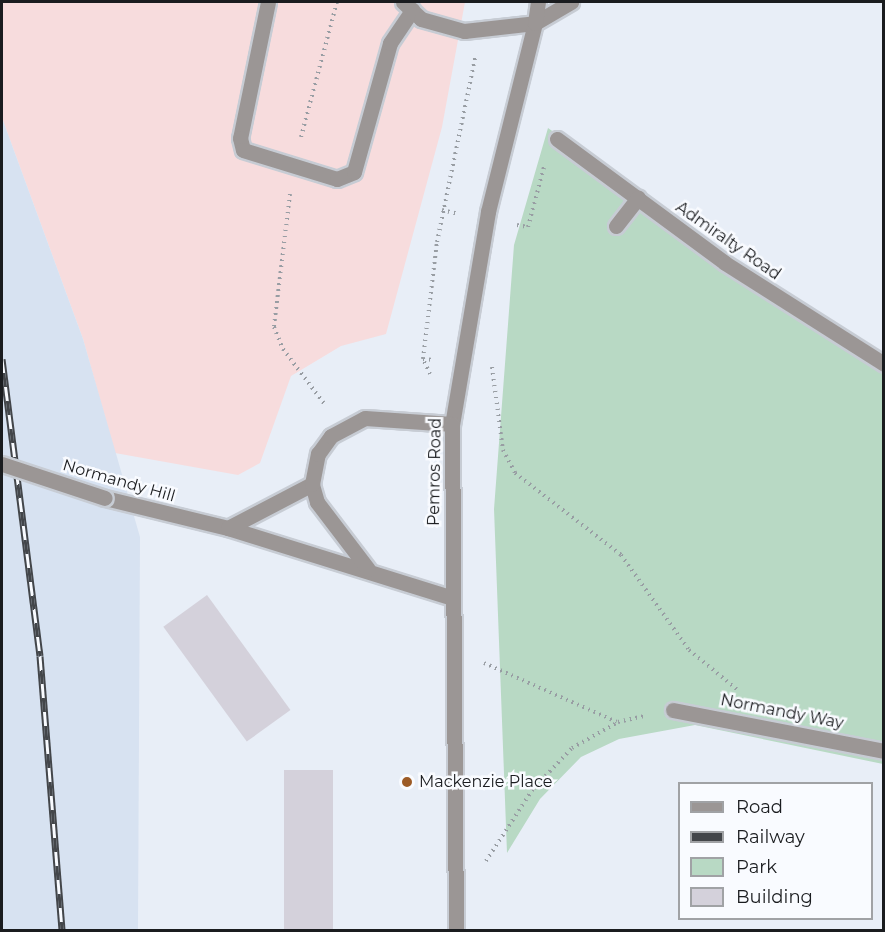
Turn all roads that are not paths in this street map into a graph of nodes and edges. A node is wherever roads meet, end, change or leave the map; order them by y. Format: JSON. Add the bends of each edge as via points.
{"nodes":[{"id":1,"x":268,"y":2,"type":"edge"},
{"id":2,"x":538,"y":2,"type":"edge"},
{"id":3,"x":571,"y":2,"type":"edge"},
{"id":4,"x":407,"y":6,"type":"edge"},
{"id":5,"x":536,"y":23,"type":"junction"},
{"id":6,"x":557,"y":139,"type":"road end"},
{"id":7,"x":638,"y":198,"type":"junction"},
{"id":8,"x":616,"y":226,"type":"dead end"},
{"id":9,"x":884,"y":364,"type":"edge"},
{"id":10,"x":452,"y":424,"type":"junction"},
{"id":11,"x":2,"y":464,"type":"edge"},
{"id":12,"x":312,"y":484,"type":"junction"},
{"id":13,"x":228,"y":528,"type":"junction"},
{"id":14,"x":368,"y":569,"type":"junction"},
{"id":15,"x":450,"y":597,"type":"junction"},
{"id":16,"x":673,"y":710,"type":"road end"},
{"id":17,"x":884,"y":751,"type":"edge"},
{"id":18,"x":456,"y":930,"type":"edge"}],
"edges":[{"from":1,"to":4,"type":"street","via":[[240,138],[243,150],[337,179],[354,172],[390,43]]},
{"from":2,"to":5,"type":"street","name":"Pemros Road"},
{"from":3,"to":5,"type":"street"},
{"from":4,"to":5,"type":"street","via":[[421,19],[464,31]]},
{"from":5,"to":10,"type":"street","name":"Pemros Road","via":[[488,213]]},
{"from":6,"to":7,"type":"street","name":"Admiralty Road"},
{"from":7,"to":8,"type":"street"},
{"from":7,"to":9,"type":"street","name":"Admiralty Road","via":[[725,263]]},
{"from":10,"to":12,"type":"street","via":[[365,418],[343,429],[318,454]]},
{"from":10,"to":15,"type":"street","name":"Pemros Road"},
{"from":11,"to":13,"type":"street","name":"Normandy Hill","bridge":true,"via":[[105,498]]},
{"from":12,"to":13,"type":"street"},
{"from":12,"to":14,"type":"street","via":[[324,517]]},
{"from":13,"to":14,"type":"street","name":"Normandy Hill"},
{"from":14,"to":15,"type":"street","name":"Normandy Hill"},
{"from":15,"to":18,"type":"street","name":"Pemros Road"},
{"from":16,"to":17,"type":"street","name":"Normandy Way"}]}
